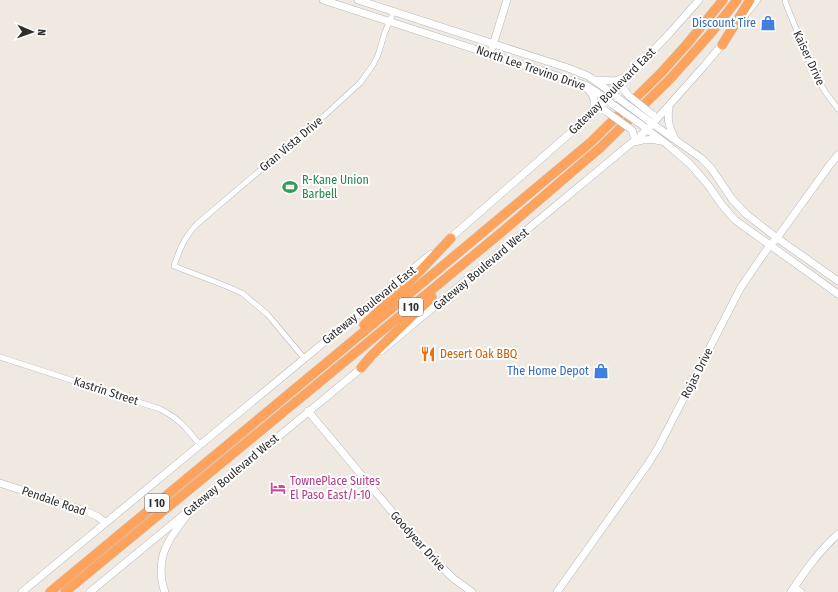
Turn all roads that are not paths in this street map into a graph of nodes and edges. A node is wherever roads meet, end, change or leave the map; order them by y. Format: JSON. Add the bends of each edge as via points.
{"nodes":[{"id":1,"x":323,"y":0,"type":"edge"},
{"id":2,"x":358,"y":0,"type":"edge"},
{"id":3,"x":507,"y":0,"type":"edge"},
{"id":4,"x":699,"y":0,"type":"edge"},
{"id":5,"x":723,"y":0,"type":"edge"},
{"id":6,"x":737,"y":0,"type":"edge"},
{"id":7,"x":750,"y":0,"type":"edge"},
{"id":8,"x":757,"y":0,"type":"edge"},
{"id":9,"x":784,"y":1,"type":"edge"},
{"id":10,"x":394,"y":12,"type":"junction"},
{"id":11,"x":389,"y":21,"type":"junction"},
{"id":12,"x":493,"y":44,"type":"junction"},
{"id":13,"x":722,"y":45,"type":"junction"},
{"id":14,"x":490,"y":54,"type":"junction"},
{"id":15,"x":629,"y":75,"type":"junction"},
{"id":16,"x":595,"y":80,"type":"junction"},
{"id":17,"x":585,"y":85,"type":"junction"},
{"id":18,"x":612,"y":93,"type":"junction"},
{"id":19,"x":609,"y":101,"type":"junction"},
{"id":20,"x":669,"y":106,"type":"junction"},
{"id":21,"x":838,"y":109,"type":"edge"},
{"id":22,"x":592,"y":114,"type":"junction"},
{"id":23,"x":652,"y":120,"type":"junction"},
{"id":24,"x":645,"y":128,"type":"junction"},
{"id":25,"x":633,"y":139,"type":"junction"},
{"id":26,"x":675,"y":139,"type":"junction"},
{"id":27,"x":669,"y":146,"type":"junction"},
{"id":28,"x":838,"y":155,"type":"edge"},
{"id":29,"x":503,"y":231,"type":"junction"},
{"id":30,"x":451,"y":238,"type":"junction"},
{"id":31,"x":777,"y":238,"type":"junction"},
{"id":32,"x":770,"y":246,"type":"junction"},
{"id":33,"x":838,"y":280,"type":"edge"},
{"id":34,"x":838,"y":294,"type":"edge"},
{"id":35,"x":349,"y":344,"type":"junction"},
{"id":36,"x":0,"y":357,"type":"edge"},
{"id":37,"x":304,"y":358,"type":"junction"},
{"id":38,"x":361,"y":368,"type":"junction"},
{"id":39,"x":308,"y":411,"type":"junction"},
{"id":40,"x":200,"y":445,"type":"junction"},
{"id":41,"x":0,"y":483,"type":"edge"},
{"id":42,"x":194,"y":506,"type":"junction"},
{"id":43,"x":106,"y":523,"type":"junction"},
{"id":44,"x":838,"y":534,"type":"edge"},
{"id":45,"x":792,"y":590,"type":"edge"},
{"id":46,"x":22,"y":592,"type":"edge"},
{"id":47,"x":50,"y":592,"type":"edge"},
{"id":48,"x":65,"y":592,"type":"edge"},
{"id":49,"x":90,"y":592,"type":"edge"},
{"id":50,"x":165,"y":592,"type":"edge"},
{"id":51,"x":472,"y":592,"type":"edge"},
{"id":52,"x":557,"y":592,"type":"edge"},
{"id":53,"x":801,"y":592,"type":"edge"}],
"edges":[{"from":1,"to":11,"type":"main road","name":"North Lee Trevino Drive"},
{"from":2,"to":10,"type":"main road","name":"North Lee Trevino Drive"},
{"from":3,"to":12,"type":"main road"},
{"from":4,"to":15,"type":"main road","name":"Gateway Boulevard East"},
{"from":5,"to":35,"type":"highway","number":"I 10","via":[[671,62],[604,130]]},
{"from":6,"to":29,"type":"highway","number":"I 10","via":[[690,57],[600,148]]},
{"from":7,"to":13,"type":"highway"},
{"from":8,"to":13,"type":"main road"},
{"from":9,"to":21,"type":"street","name":"Kaiser Drive","via":[[815,75]]},
{"from":10,"to":11,"type":"street","name":"Gran Vista Drive"},
{"from":10,"to":12,"type":"main road","name":"North Lee Trevino Drive"},
{"from":11,"to":14,"type":"main road","name":"North Lee Trevino Drive"},
{"from":11,"to":37,"type":"street","name":"Gran Vista Drive","via":[[378,55],[364,79],[197,224],[181,246],[174,266],[242,294],[266,313]]},
{"from":12,"to":14,"type":"main road"},
{"from":12,"to":16,"type":"main road","name":"North Lee Trevino Drive","via":[[568,68]]},
{"from":13,"to":20,"type":"main road"},
{"from":14,"to":17,"type":"main road","name":"North Lee Trevino Drive"},
{"from":15,"to":16,"type":"main road","via":[[615,81]]},
{"from":15,"to":18,"type":"main road","name":"Gateway Boulevard East"},
{"from":15,"to":23,"type":"main road","bridge":true,"via":[[625,91]]},
{"from":16,"to":18,"type":"main road","name":"North Lee Trevino Drive"},
{"from":17,"to":19,"type":"main road","name":"North Lee Trevino Drive"},
{"from":17,"to":22,"type":"main road","via":[[594,99]]},
{"from":18,"to":19,"type":"main road","name":"Gateway Boulevard East"},
{"from":18,"to":23,"type":"main road","name":"North Lee Trevino Drive","bridge":true},
{"from":19,"to":22,"type":"main road","name":"Gateway Boulevard East"},
{"from":19,"to":24,"type":"main road","name":"North Lee Trevino Drive","bridge":true},
{"from":20,"to":23,"type":"main road"},
{"from":20,"to":26,"type":"main road","via":[[668,123]]},
{"from":22,"to":25,"type":"main road","bridge":true,"via":[[604,110],[632,130]]},
{"from":22,"to":30,"type":"main road","name":"Gateway Boulevard East"},
{"from":23,"to":24,"type":"main road","name":"Gateway Boulevard West"},
{"from":23,"to":26,"type":"main road","name":"North Lee Trevino Drive"},
{"from":24,"to":25,"type":"main road","name":"Gateway Boulevard West"},
{"from":24,"to":27,"type":"main road","name":"North Lee Trevino Drive"},
{"from":25,"to":27,"type":"main road","via":[[654,139]]},
{"from":25,"to":38,"type":"main road","name":"Gateway Boulevard West"},
{"from":26,"to":31,"type":"main road","name":"North Lee Trevino Drive","via":[[701,158],[739,207]]},
{"from":27,"to":32,"type":"main road","name":"North Lee Trevino Drive","via":[[696,170],[736,220]]},
{"from":28,"to":31,"type":"main road","name":"Rojas Drive"},
{"from":29,"to":38,"type":"highway","via":[[416,311]]},
{"from":29,"to":48,"type":"highway","number":"I 10"},
{"from":30,"to":35,"type":"highway","via":[[362,327]]},
{"from":30,"to":37,"type":"main road","name":"Gateway Boulevard East"},
{"from":31,"to":32,"type":"main road","name":"Rojas Drive"},
{"from":31,"to":33,"type":"main road","name":"North Lee Trevino Drive"},
{"from":32,"to":34,"type":"main road","name":"North Lee Trevino Drive"},
{"from":32,"to":52,"type":"main road","name":"Rojas Drive","via":[[741,288],[658,448]]},
{"from":35,"to":47,"type":"highway","number":"I 10"},
{"from":36,"to":40,"type":"street","name":"Kastrin Street","via":[[160,409],[184,425]]},
{"from":37,"to":40,"type":"main road","name":"Gateway Boulevard East"},
{"from":38,"to":39,"type":"main road","name":"Gateway Boulevard West"},
{"from":39,"to":42,"type":"main road","name":"Gateway Boulevard West"},
{"from":39,"to":51,"type":"main road","name":"Goodyear Drive","via":[[424,550],[454,579]]},
{"from":40,"to":43,"type":"main road","name":"Gateway Boulevard East"},
{"from":41,"to":43,"type":"main road","name":"Pendale Road","via":[[88,512]]},
{"from":42,"to":49,"type":"main road","name":"Gateway Boulevard West"},
{"from":42,"to":50,"type":"main road","via":[[168,542],[164,552],[161,568]]},
{"from":43,"to":46,"type":"main road","name":"Gateway Boulevard East"},
{"from":44,"to":45,"type":"main road","via":[[808,567]]},
{"from":45,"to":53,"type":"main road"}]}
